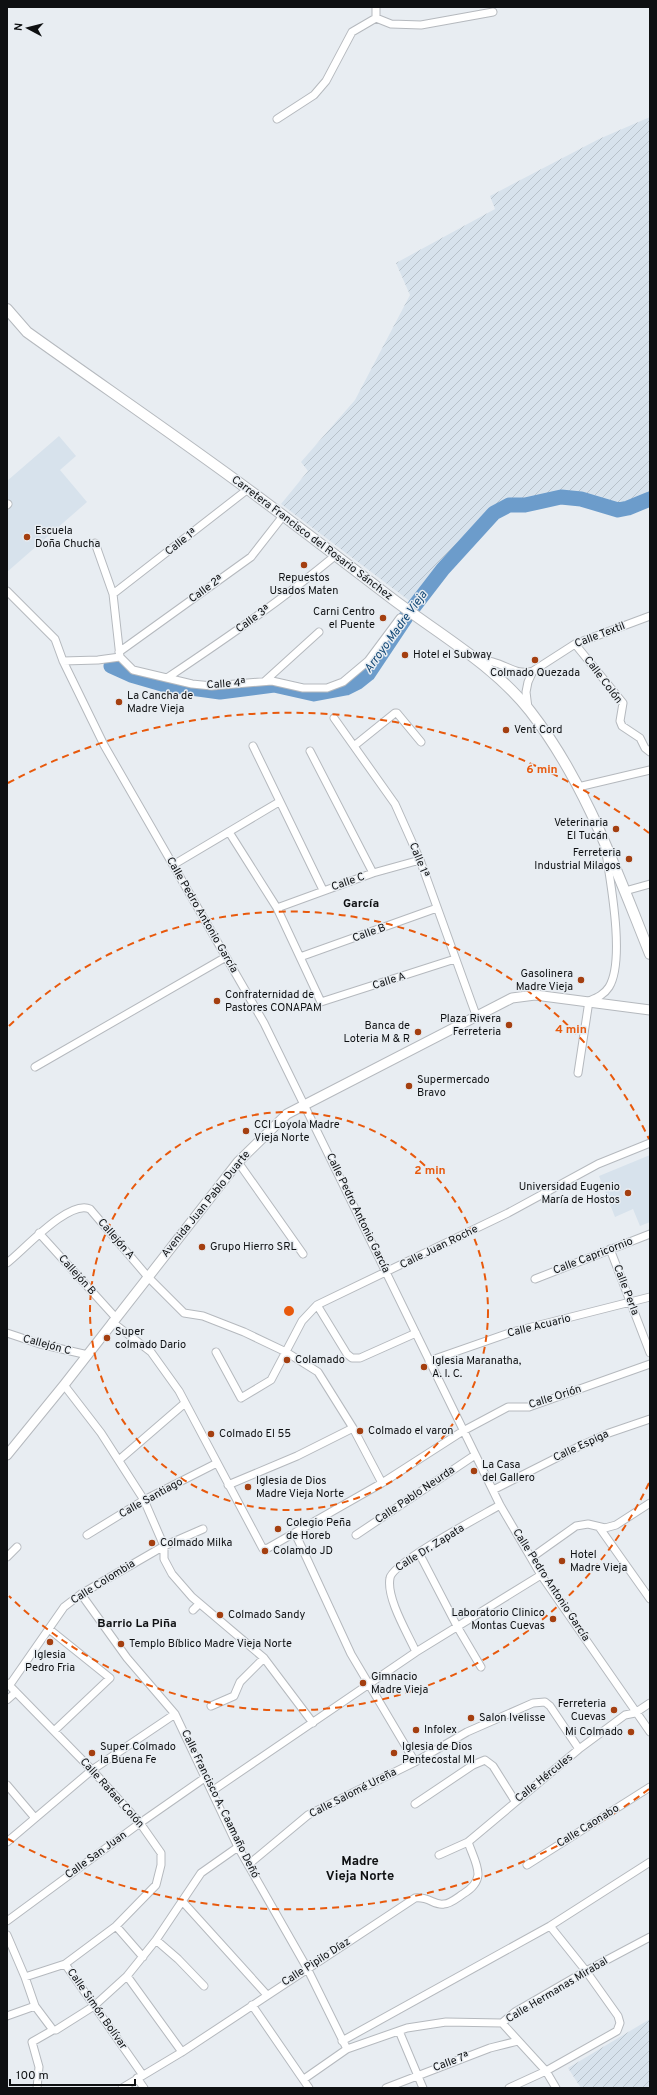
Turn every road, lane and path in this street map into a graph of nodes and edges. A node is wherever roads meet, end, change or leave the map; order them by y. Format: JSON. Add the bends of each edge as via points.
{"nodes":[{"id":1,"x":376,"y":7,"type":"edge"},
{"id":2,"x":493,"y":12,"type":"dead end"},
{"id":3,"x":376,"y":18,"type":"junction"},
{"id":4,"x":277,"y":119,"type":"dead end"},
{"id":5,"x":7,"y":308,"type":"edge"},
{"id":6,"x":248,"y":489,"type":"junction"},
{"id":7,"x":283,"y":516,"type":"junction"},
{"id":8,"x":95,"y":543,"type":"dead end"},
{"id":9,"x":336,"y":555,"type":"junction"},
{"id":10,"x":7,"y":590,"type":"edge"},
{"id":11,"x":113,"y":594,"type":"junction"},
{"id":12,"x":650,"y":616,"type":"edge"},
{"id":13,"x":400,"y":618,"type":"dead end"},
{"id":14,"x":320,"y":632,"type":"dead end"},
{"id":15,"x":575,"y":644,"type":"junction"},
{"id":16,"x":119,"y":655,"type":"junction"},
{"id":17,"x":471,"y":656,"type":"junction"},
{"id":18,"x":63,"y":661,"type":"junction"},
{"id":19,"x":533,"y":671,"type":"junction"},
{"id":20,"x":167,"y":678,"type":"junction"},
{"id":21,"x":265,"y":680,"type":"junction"},
{"id":22,"x":529,"y":710,"type":"junction"},
{"id":23,"x":334,"y":718,"type":"dead end"},
{"id":24,"x":421,"y":742,"type":"dead end"},
{"id":25,"x":253,"y":746,"type":"dead end"},
{"id":26,"x":354,"y":746,"type":"junction"},
{"id":27,"x":310,"y":751,"type":"dead end"},
{"id":28,"x":650,"y":752,"type":"edge"},
{"id":29,"x":650,"y":770,"type":"edge"},
{"id":30,"x":578,"y":787,"type":"junction"},
{"id":31,"x":280,"y":802,"type":"junction"},
{"id":32,"x":229,"y":832,"type":"junction"},
{"id":33,"x":605,"y":843,"type":"junction"},
{"id":34,"x":420,"y":860,"type":"junction"},
{"id":35,"x":173,"y":865,"type":"junction"},
{"id":36,"x":373,"y":873,"type":"junction"},
{"id":37,"x":650,"y":884,"type":"edge"},
{"id":38,"x":323,"y":890,"type":"junction"},
{"id":39,"x":625,"y":891,"type":"junction"},
{"id":40,"x":277,"y":908,"type":"junction"},
{"id":41,"x":438,"y":908,"type":"junction"},
{"id":42,"x":650,"y":954,"type":"edge"},
{"id":43,"x":226,"y":957,"type":"junction"},
{"id":44,"x":300,"y":957,"type":"junction"},
{"id":45,"x":455,"y":960,"type":"junction"},
{"id":46,"x":589,"y":1001,"type":"junction"},
{"id":47,"x":650,"y":1010,"type":"edge"},
{"id":48,"x":476,"y":1016,"type":"junction"},
{"id":49,"x":35,"y":1067,"type":"dead end"},
{"id":50,"x":578,"y":1073,"type":"dead end"},
{"id":51,"x":305,"y":1104,"type":"junction"},
{"id":52,"x":650,"y":1143,"type":"edge"},
{"id":53,"x":238,"y":1162,"type":"junction"},
{"id":54,"x":39,"y":1233,"type":"junction"},
{"id":55,"x":650,"y":1234,"type":"edge"},
{"id":56,"x":610,"y":1249,"type":"junction"},
{"id":57,"x":303,"y":1254,"type":"dead end"},
{"id":58,"x":7,"y":1262,"type":"edge"},
{"id":59,"x":386,"y":1272,"type":"junction"},
{"id":60,"x":148,"y":1277,"type":"junction"},
{"id":61,"x":535,"y":1279,"type":"dead end"},
{"id":62,"x":650,"y":1297,"type":"edge"},
{"id":63,"x":630,"y":1303,"type":"junction"},
{"id":64,"x":317,"y":1306,"type":"junction"},
{"id":65,"x":114,"y":1320,"type":"junction"},
{"id":66,"x":7,"y":1333,"type":"edge"},
{"id":67,"x":416,"y":1333,"type":"junction"},
{"id":68,"x":216,"y":1352,"type":"dead end"},
{"id":69,"x":286,"y":1352,"type":"junction"},
{"id":70,"x":650,"y":1353,"type":"edge"},
{"id":71,"x":88,"y":1355,"type":"junction"},
{"id":72,"x":429,"y":1361,"type":"junction"},
{"id":73,"x":650,"y":1364,"type":"edge"},
{"id":74,"x":64,"y":1385,"type":"junction"},
{"id":75,"x":185,"y":1402,"type":"junction"},
{"id":76,"x":650,"y":1419,"type":"edge"},
{"id":77,"x":353,"y":1428,"type":"junction"},
{"id":78,"x":463,"y":1431,"type":"junction"},
{"id":79,"x":7,"y":1455,"type":"edge"},
{"id":80,"x":475,"y":1455,"type":"junction"},
{"id":81,"x":119,"y":1460,"type":"junction"},
{"id":82,"x":217,"y":1463,"type":"junction"},
{"id":83,"x":382,"y":1483,"type":"junction"},
{"id":84,"x":228,"y":1485,"type":"junction"},
{"id":85,"x":493,"y":1490,"type":"junction"},
{"id":86,"x":144,"y":1500,"type":"junction"},
{"id":87,"x":650,"y":1503,"type":"edge"},
{"id":88,"x":500,"y":1505,"type":"junction"},
{"id":89,"x":600,"y":1527,"type":"junction"},
{"id":90,"x":203,"y":1529,"type":"dead end"},
{"id":91,"x":295,"y":1533,"type":"junction"},
{"id":92,"x":87,"y":1535,"type":"dead end"},
{"id":93,"x":356,"y":1535,"type":"dead end"},
{"id":94,"x":164,"y":1546,"type":"junction"},
{"id":95,"x":17,"y":1547,"type":"dead end"},
{"id":96,"x":263,"y":1549,"type":"joint"},
{"id":97,"x":419,"y":1553,"type":"junction"},
{"id":98,"x":7,"y":1557,"type":"edge"},
{"id":99,"x":531,"y":1558,"type":"junction"},
{"id":100,"x":541,"y":1575,"type":"junction"},
{"id":101,"x":81,"y":1594,"type":"junction"},
{"id":102,"x":650,"y":1599,"type":"edge"},
{"id":103,"x":199,"y":1604,"type":"junction"},
{"id":104,"x":193,"y":1610,"type":"dead end"},
{"id":105,"x":458,"y":1628,"type":"junction"},
{"id":106,"x":49,"y":1629,"type":"junction"},
{"id":107,"x":416,"y":1652,"type":"junction"},
{"id":108,"x":264,"y":1658,"type":"junction"},
{"id":109,"x":481,"y":1667,"type":"dead end"},
{"id":110,"x":369,"y":1684,"type":"junction"},
{"id":111,"x":8,"y":1685,"type":"edge"},
{"id":112,"x":16,"y":1692,"type":"junction"},
{"id":113,"x":7,"y":1700,"type":"edge"},
{"id":114,"x":650,"y":1703,"type":"edge"},
{"id":115,"x":211,"y":1706,"type":"dead end"},
{"id":116,"x":635,"y":1713,"type":"junction"},
{"id":117,"x":175,"y":1714,"type":"junction"},
{"id":118,"x":313,"y":1723,"type":"junction"},
{"id":119,"x":54,"y":1731,"type":"junction"},
{"id":120,"x":650,"y":1732,"type":"edge"},
{"id":121,"x":579,"y":1749,"type":"junction"},
{"id":122,"x":415,"y":1762,"type":"junction"},
{"id":123,"x":92,"y":1770,"type":"junction"},
{"id":124,"x":206,"y":1777,"type":"junction"},
{"id":125,"x":7,"y":1785,"type":"edge"},
{"id":126,"x":650,"y":1787,"type":"edge"},
{"id":127,"x":212,"y":1791,"type":"junction"},
{"id":128,"x":516,"y":1801,"type":"junction"},
{"id":129,"x":415,"y":1804,"type":"dead end"},
{"id":130,"x":34,"y":1818,"type":"junction"},
{"id":131,"x":140,"y":1823,"type":"junction"},
{"id":132,"x":7,"y":1842,"type":"edge"},
{"id":133,"x":468,"y":1842,"type":"junction"},
{"id":134,"x":238,"y":1847,"type":"junction"},
{"id":135,"x":439,"y":1855,"type":"dead end"},
{"id":136,"x":649,"y":1864,"type":"edge"},
{"id":137,"x":248,"y":1865,"type":"junction"},
{"id":138,"x":527,"y":1865,"type":"dead end"},
{"id":139,"x":183,"y":1902,"type":"junction"},
{"id":140,"x":7,"y":1921,"type":"edge"},
{"id":141,"x":116,"y":1926,"type":"junction"},
{"id":142,"x":550,"y":1926,"type":"junction"},
{"id":143,"x":7,"y":1935,"type":"edge"},
{"id":144,"x":650,"y":1938,"type":"edge"},
{"id":145,"x":156,"y":1940,"type":"junction"},
{"id":146,"x":143,"y":1957,"type":"junction"},
{"id":147,"x":65,"y":1964,"type":"junction"},
{"id":148,"x":307,"y":1968,"type":"junction"},
{"id":149,"x":586,"y":1971,"type":"junction"},
{"id":150,"x":126,"y":1976,"type":"junction"},
{"id":151,"x":25,"y":1977,"type":"junction"},
{"id":152,"x":204,"y":1986,"type":"dead end"},
{"id":153,"x":266,"y":1994,"type":"junction"},
{"id":154,"x":252,"y":2005,"type":"junction"},
{"id":155,"x":35,"y":2006,"type":"junction"},
{"id":156,"x":94,"y":2006,"type":"junction"},
{"id":157,"x":7,"y":2016,"type":"edge"},
{"id":158,"x":502,"y":2023,"type":"junction"},
{"id":159,"x":53,"y":2030,"type":"junction"},
{"id":160,"x":399,"y":2031,"type":"junction"},
{"id":161,"x":342,"y":2041,"type":"junction"},
{"id":162,"x":518,"y":2041,"type":"junction"},
{"id":163,"x":347,"y":2049,"type":"junction"},
{"id":164,"x":182,"y":2052,"type":"junction"},
{"id":165,"x":546,"y":2071,"type":"junction"},
{"id":166,"x":417,"y":2074,"type":"junction"},
{"id":167,"x":140,"y":2076,"type":"junction"},
{"id":168,"x":304,"y":2079,"type":"junction"},
{"id":169,"x":38,"y":2088,"type":"edge"},
{"id":170,"x":122,"y":2088,"type":"edge"},
{"id":171,"x":144,"y":2088,"type":"edge"},
{"id":172,"x":309,"y":2088,"type":"edge"},
{"id":173,"x":386,"y":2088,"type":"edge"},
{"id":174,"x":423,"y":2088,"type":"edge"},
{"id":175,"x":509,"y":2088,"type":"edge"},
{"id":176,"x":556,"y":2088,"type":"edge"}],
"edges":[{"from":1,"to":3,"type":"street"},
{"from":2,"to":3,"type":"street","via":[[420,25],[391,24]]},
{"from":3,"to":4,"type":"street","via":[[352,32],[326,81],[314,95]]},
{"from":5,"to":6,"type":"main road","name":"Carretera Francisco del Rosario Sánchez","via":[[28,332]]},
{"from":6,"to":7,"type":"main road","name":"Carretera Francisco del Rosario Sánchez"},
{"from":6,"to":11,"type":"street","name":"Calle 1ª"},
{"from":7,"to":9,"type":"main road","name":"Carretera Francisco del Rosario Sánchez"},
{"from":7,"to":16,"type":"street","name":"Calle 2ª","via":[[251,557]]},
{"from":8,"to":11,"type":"street"},
{"from":9,"to":17,"type":"main road","name":"Carretera Francisco del Rosario Sánchez"},
{"from":9,"to":20,"type":"street","name":"Calle 3ª","via":[[238,631]]},
{"from":10,"to":18,"type":"street","name":"Calle Pedro Antonio García","via":[[56,639]]},
{"from":11,"to":16,"type":"street"},
{"from":12,"to":15,"type":"street","name":"Calle Textil"},
{"from":13,"to":21,"type":"street","name":"Calle 4ª","via":[[368,661],[343,682],[316,689]]},
{"from":14,"to":21,"type":"street"},
{"from":15,"to":19,"type":"street","name":"Calle Textil"},
{"from":15,"to":28,"type":"street","name":"Calle Colón","via":[[623,703],[620,721],[622,726],[640,738]]},
{"from":16,"to":18,"type":"street","via":[[98,660]]},
{"from":16,"to":20,"type":"street","name":"Calle 4ª","via":[[133,670]]},
{"from":17,"to":19,"type":"street","via":[[499,664],[517,673]]},
{"from":17,"to":22,"type":"main road","name":"Carretera Francisco del Rosario Sánchez","via":[[502,682]]},
{"from":18,"to":35,"type":"street","name":"Calle Pedro Antonio García","via":[[104,745]]},
{"from":19,"to":22,"type":"street","via":[[526,692]]},
{"from":20,"to":21,"type":"street","name":"Calle 4ª","via":[[212,686]]},
{"from":22,"to":30,"type":"main road","name":"Carretera Francisco del Rosario Sánchez"},
{"from":23,"to":26,"type":"street","name":"Calle 1ª"},
{"from":24,"to":26,"type":"street","via":[[398,713],[395,713]]},
{"from":25,"to":31,"type":"street"},
{"from":26,"to":34,"type":"street","name":"Calle 1ª","via":[[395,804]]},
{"from":27,"to":36,"type":"street"},
{"from":29,"to":30,"type":"street"},
{"from":30,"to":33,"type":"main road","name":"Carretera Francisco del Rosario Sánchez"},
{"from":31,"to":32,"type":"street"},
{"from":31,"to":38,"type":"street"},
{"from":32,"to":35,"type":"street"},
{"from":32,"to":40,"type":"street"},
{"from":33,"to":39,"type":"main road","name":"Carretera Francisco del Rosario Sánchez"},
{"from":33,"to":46,"type":"street","via":[[614,913],[616,964],[609,988],[600,997]]},
{"from":34,"to":36,"type":"street","name":"Calle C"},
{"from":34,"to":41,"type":"street","name":"Calle 1ª"},
{"from":35,"to":43,"type":"street","name":"Calle Pedro Antonio García"},
{"from":36,"to":38,"type":"street","name":"Calle C"},
{"from":37,"to":39,"type":"street"},
{"from":38,"to":40,"type":"street","name":"Calle C"},
{"from":39,"to":42,"type":"main road","name":"Carretera Francisco del Rosario Sánchez"},
{"from":40,"to":44,"type":"street"},
{"from":41,"to":44,"type":"street","name":"Calle B"},
{"from":41,"to":45,"type":"street","name":"Calle 1ª"},
{"from":43,"to":49,"type":"street"},
{"from":43,"to":51,"type":"street","name":"Calle Pedro Antonio García","via":[[264,1023]]},
{"from":44,"to":45,"type":"street","name":"Calle A","via":[[320,1001],[323,1002]]},
{"from":45,"to":48,"type":"street","name":"Calle 1ª"},
{"from":46,"to":47,"type":"main road","name":"Avenida Juan Pablo Duarte"},
{"from":46,"to":48,"type":"main road","name":"Avenida Juan Pablo Duarte","via":[[535,995],[519,997]]},
{"from":46,"to":50,"type":"street"},
{"from":48,"to":51,"type":"main road","name":"Avenida Juan Pablo Duarte"},
{"from":51,"to":53,"type":"main road","name":"Avenida Juan Pablo Duarte","via":[[287,1114]]},
{"from":51,"to":59,"type":"street","name":"Calle Pedro Antonio García"},
{"from":52,"to":59,"type":"street","name":"Calle Juan Roche","via":[[598,1164],[508,1213]]},
{"from":53,"to":57,"type":"street"},
{"from":53,"to":60,"type":"main road","name":"Avenida Juan Pablo Duarte"},
{"from":54,"to":58,"type":"street"},
{"from":54,"to":60,"type":"street","name":"Callejón A","via":[[80,1208],[90,1209]]},
{"from":54,"to":65,"type":"street","name":"Callejón B"},
{"from":55,"to":56,"type":"street","name":"Calle Capricornio"},
{"from":56,"to":61,"type":"street","name":"Calle Capricornio"},
{"from":56,"to":63,"type":"street","name":"Calle Perla"},
{"from":59,"to":64,"type":"street","name":"Calle Juan Roche"},
{"from":59,"to":67,"type":"street","name":"Calle Pedro Antonio García"},
{"from":60,"to":65,"type":"main road","name":"Avenida Juan Pablo Duarte"},
{"from":60,"to":69,"type":"street","name":"Callejón A","via":[[184,1313],[203,1316]]},
{"from":62,"to":63,"type":"street","name":"Calle Acuario"},
{"from":63,"to":70,"type":"street","name":"Calle Perla"},
{"from":63,"to":72,"type":"street","name":"Calle Acuario","via":[[512,1332]]},
{"from":64,"to":67,"type":"street","via":[[352,1358],[360,1358]]},
{"from":64,"to":69,"type":"street","name":"Calle Juan Roche","via":[[302,1321]]},
{"from":65,"to":71,"type":"main road","name":"Avenida Juan Pablo Duarte"},
{"from":65,"to":75,"type":"street","name":"Callejón B","via":[[151,1352]]},
{"from":66,"to":71,"type":"street","name":"Callejón C"},
{"from":67,"to":72,"type":"street","name":"Calle Pedro Antonio García"},
{"from":68,"to":69,"type":"street","name":"Calle Juan Roche","via":[[241,1398],[271,1380]]},
{"from":69,"to":77,"type":"street","name":"Callejón A","via":[[318,1372]]},
{"from":71,"to":74,"type":"main road","name":"Avenida Juan Pablo Duarte"},
{"from":72,"to":78,"type":"street","name":"Calle Pedro Antonio García"},
{"from":73,"to":78,"type":"street","name":"Calle Orión","via":[[530,1407],[509,1406]]},
{"from":74,"to":79,"type":"main road","name":"Avenida Juan Pablo Duarte"},
{"from":74,"to":81,"type":"street"},
{"from":75,"to":81,"type":"street"},
{"from":75,"to":82,"type":"street","name":"Callejón B"},
{"from":76,"to":85,"type":"street","name":"Calle Espiga","via":[[580,1446]]},
{"from":77,"to":83,"type":"street","name":"Callejón A"},
{"from":77,"to":84,"type":"street","via":[[297,1456]]},
{"from":78,"to":80,"type":"street","name":"Calle Pedro Antonio García"},
{"from":78,"to":83,"type":"street","name":"Calle Orión"},
{"from":80,"to":85,"type":"street","name":"Calle Pedro Antonio García"},
{"from":80,"to":93,"type":"street","name":"Calle Pablo Neurda"},
{"from":81,"to":86,"type":"street"},
{"from":82,"to":84,"type":"street","name":"Callejón B"},
{"from":82,"to":86,"type":"street","name":"Calle Santiago"},
{"from":83,"to":91,"type":"street","name":"Calle Orión"},
{"from":84,"to":96,"type":"street","name":"Callejón B"},
{"from":85,"to":88,"type":"street","name":"Calle Pedro Antonio García"},
{"from":86,"to":92,"type":"street","name":"Calle Santiago"},
{"from":86,"to":94,"type":"street"},
{"from":87,"to":89,"type":"street","via":[[616,1525]]},
{"from":88,"to":97,"type":"street","name":"Calle Dr. Zapata"},
{"from":88,"to":99,"type":"street","name":"Calle Pedro Antonio García"},
{"from":89,"to":99,"type":"street","via":[[588,1524],[576,1526]]},
{"from":89,"to":102,"type":"street"},
{"from":90,"to":94,"type":"street","name":"Calle Colombia"},
{"from":91,"to":96,"type":"street","name":"Calle Orión"},
{"from":91,"to":110,"type":"street","via":[[351,1654]]},
{"from":94,"to":101,"type":"street","name":"Calle Colombia"},
{"from":94,"to":103,"type":"street","via":[[164,1559],[172,1574]]},
{"from":95,"to":98,"type":"street"},
{"from":97,"to":105,"type":"street"},
{"from":97,"to":107,"type":"street","name":"Calle Dr. Zapata","via":[[393,1571],[389,1580],[393,1601]]},
{"from":99,"to":100,"type":"street","name":"Calle Pedro Antonio García"},
{"from":100,"to":105,"type":"street"},
{"from":100,"to":116,"type":"street","name":"Calle Pedro Antonio García"},
{"from":101,"to":106,"type":"street","name":"Calle Colombia","via":[[64,1607]]},
{"from":101,"to":117,"type":"street","name":"Calle Francisco A. Caamaño Deñó","via":[[127,1658]]},
{"from":103,"to":104,"type":"street"},
{"from":103,"to":108,"type":"street"},
{"from":105,"to":107,"type":"street"},
{"from":105,"to":109,"type":"street"},
{"from":106,"to":111,"type":"street","name":"Calle Colombia"},
{"from":106,"to":119,"type":"street","via":[[110,1678]]},
{"from":107,"to":110,"type":"street"},
{"from":108,"to":115,"type":"street","via":[[240,1682],[234,1696]]},
{"from":108,"to":118,"type":"street"},
{"from":110,"to":118,"type":"street"},
{"from":110,"to":122,"type":"street"},
{"from":111,"to":112,"type":"street","name":"Calle Rafael Colón"},
{"from":112,"to":113,"type":"street"},
{"from":112,"to":119,"type":"street","name":"Calle Rafael Colón"},
{"from":114,"to":116,"type":"street","name":"Calle Hércules"},
{"from":116,"to":120,"type":"street","name":"Calle Pedro Antonio García"},
{"from":116,"to":121,"type":"street","name":"Calle Hércules","via":[[625,1715]]},
{"from":117,"to":123,"type":"street"},
{"from":117,"to":124,"type":"street","name":"Calle Francisco A. Caamaño Deñó"},
{"from":118,"to":127,"type":"street"},
{"from":119,"to":123,"type":"street","name":"Calle Rafael Colón"},
{"from":121,"to":122,"type":"street","name":"Calle Salomé Ureña","via":[[550,1706],[543,1702],[527,1705],[467,1732]]},
{"from":121,"to":128,"type":"street","name":"Calle Hércules"},
{"from":122,"to":137,"type":"street","name":"Calle Salomé Ureña","via":[[308,1815]]},
{"from":123,"to":130,"type":"street"},
{"from":123,"to":131,"type":"street","name":"Calle Rafael Colón"},
{"from":124,"to":127,"type":"street","name":"Calle Francisco A. Caamaño Deñó"},
{"from":124,"to":131,"type":"street","name":"Calle San Juan"},
{"from":125,"to":130,"type":"street"},
{"from":126,"to":138,"type":"street","name":"Calle Caonabo"},
{"from":127,"to":134,"type":"street","name":"Calle Francisco A. Caamaño Deñó"},
{"from":128,"to":129,"type":"street","via":[[493,1766],[485,1760]]},
{"from":128,"to":133,"type":"street","name":"Calle Hércules"},
{"from":130,"to":132,"type":"street"},
{"from":131,"to":140,"type":"street","name":"Calle San Juan"},
{"from":131,"to":141,"type":"street","name":"Calle Rafael Colón","via":[[161,1853],[161,1865],[156,1885]]},
{"from":133,"to":135,"type":"street","name":"Calle Hércules"},
{"from":133,"to":148,"type":"street","name":"Calle Pipilo Díaz","via":[[478,1872],[478,1881],[473,1888],[443,1904],[423,1897],[415,1898]]},
{"from":134,"to":137,"type":"street","name":"Calle Francisco A. Caamaño Deñó"},
{"from":134,"to":139,"type":"street","via":[[201,1874]]},
{"from":136,"to":142,"type":"street"},
{"from":137,"to":148,"type":"street","name":"Calle Francisco A. Caamaño Deñó"},
{"from":139,"to":145,"type":"street"},
{"from":139,"to":153,"type":"street"},
{"from":141,"to":146,"type":"street"},
{"from":141,"to":147,"type":"street","name":"Calle Rafael Colón"},
{"from":142,"to":149,"type":"street"},
{"from":142,"to":161,"type":"street"},
{"from":143,"to":151,"type":"street"},
{"from":144,"to":149,"type":"street","name":"Calle Hermanas Mirabal"},
{"from":145,"to":146,"type":"street"},
{"from":145,"to":152,"type":"street"},
{"from":146,"to":150,"type":"street"},
{"from":147,"to":151,"type":"street","name":"Calle Rafael Colón"},
{"from":147,"to":156,"type":"street","name":"Calle Simón Bolívar"},
{"from":148,"to":153,"type":"street","name":"Calle Pipilo Díaz"},
{"from":148,"to":161,"type":"street","name":"Calle Francisco A. Caamaño Deñó"},
{"from":149,"to":158,"type":"street","name":"Calle Hermanas Mirabal","via":[[515,2012]]},
{"from":149,"to":165,"type":"street","via":[[620,2023],[617,2030]]},
{"from":150,"to":156,"type":"street"},
{"from":150,"to":164,"type":"street"},
{"from":151,"to":155,"type":"street"},
{"from":153,"to":154,"type":"street","name":"Calle Pipilo Díaz"},
{"from":154,"to":164,"type":"street","name":"Calle Pipilo Díaz"},
{"from":154,"to":168,"type":"street"},
{"from":155,"to":157,"type":"street"},
{"from":155,"to":159,"type":"street"},
{"from":156,"to":159,"type":"street"},
{"from":156,"to":167,"type":"street","name":"Calle Simón Bolívar"},
{"from":158,"to":160,"type":"street","name":"Calle Hermanas Mirabal","via":[[446,2022]]},
{"from":158,"to":162,"type":"street"},
{"from":159,"to":169,"type":"street","via":[[32,2042],[39,2067]]},
{"from":160,"to":163,"type":"street","name":"Calle Hermanas Mirabal"},
{"from":160,"to":166,"type":"street"},
{"from":161,"to":163,"type":"street","name":"Calle Francisco A. Caamaño Deñó"},
{"from":162,"to":165,"type":"street"},
{"from":162,"to":166,"type":"street","name":"Calle 7ª","via":[[490,2048]]},
{"from":163,"to":168,"type":"street","name":"Calle Hermanas Mirabal"},
{"from":164,"to":167,"type":"street","name":"Calle Pipilo Díaz"},
{"from":165,"to":175,"type":"street"},
{"from":165,"to":176,"type":"street"},
{"from":166,"to":173,"type":"street","name":"Calle 7ª"},
{"from":166,"to":174,"type":"street"},
{"from":167,"to":170,"type":"street","name":"Calle Pipilo Díaz"},
{"from":167,"to":171,"type":"street","name":"Calle Simón Bolívar"},
{"from":168,"to":172,"type":"street"}]}
